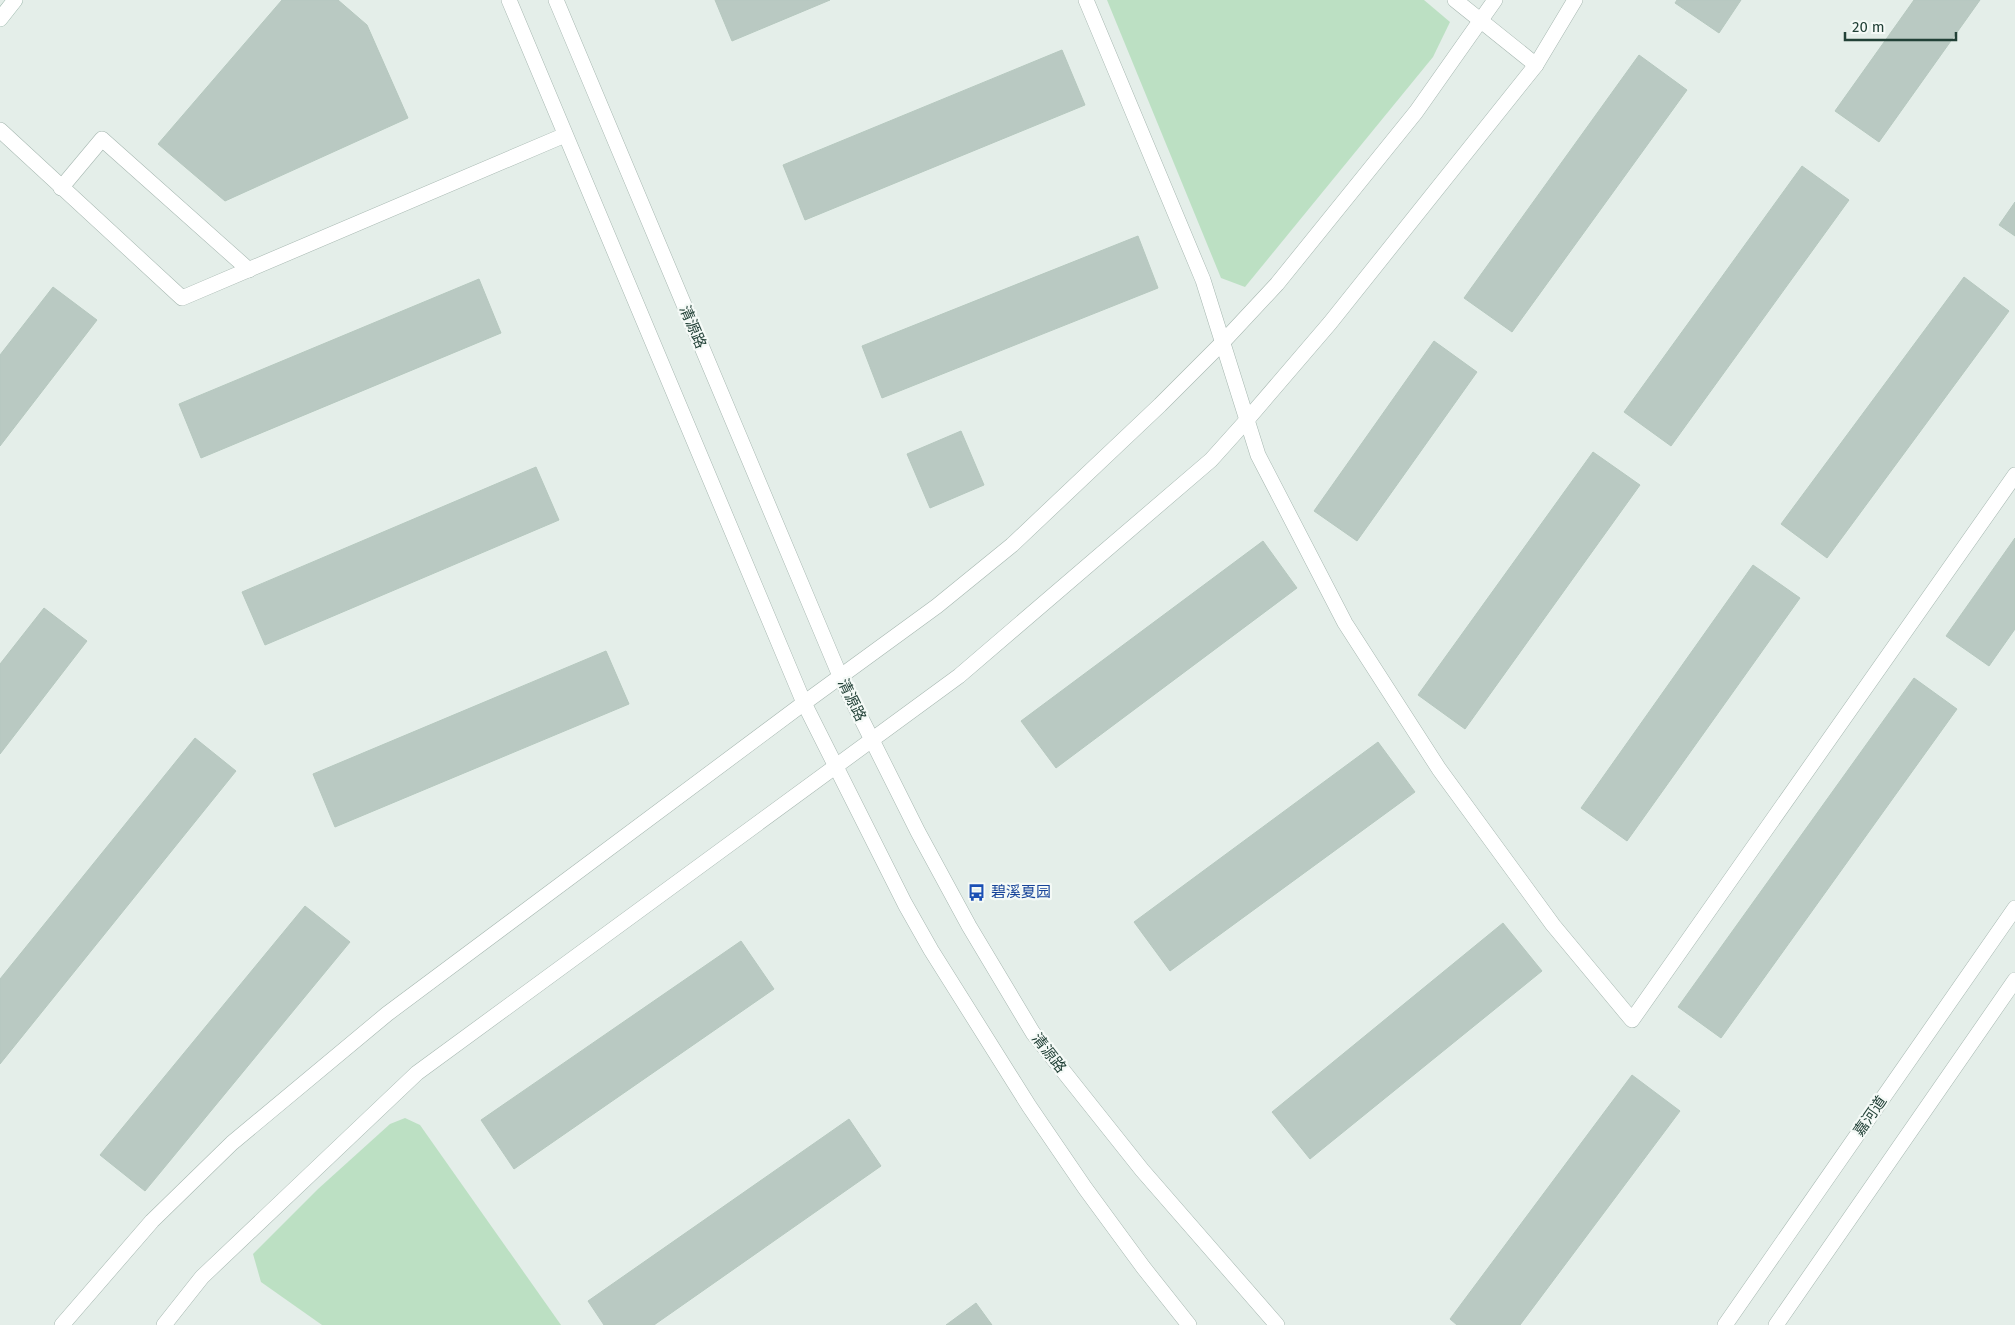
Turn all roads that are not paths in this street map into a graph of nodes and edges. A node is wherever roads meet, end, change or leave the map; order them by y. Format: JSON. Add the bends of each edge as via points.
{"nodes":[{"id":1,"x":15,"y":0,"type":"edge"},
{"id":2,"x":509,"y":0,"type":"edge"},
{"id":3,"x":556,"y":0,"type":"edge"},
{"id":4,"x":1086,"y":0,"type":"edge"},
{"id":5,"x":1454,"y":0,"type":"edge"},
{"id":6,"x":1494,"y":0,"type":"edge"},
{"id":7,"x":1575,"y":0,"type":"edge"},
{"id":8,"x":0,"y":19,"type":"edge"},
{"id":9,"x":1480,"y":20,"type":"junction"},
{"id":10,"x":1536,"y":65,"type":"junction"},
{"id":11,"x":0,"y":130,"type":"edge"},
{"id":12,"x":565,"y":135,"type":"junction"},
{"id":13,"x":62,"y":188,"type":"junction"},
{"id":14,"x":249,"y":270,"type":"junction"},
{"id":15,"x":1222,"y":343,"type":"junction"},
{"id":16,"x":1246,"y":421,"type":"junction"},
{"id":17,"x":2015,"y":475,"type":"edge"},
{"id":18,"x":840,"y":676,"type":"junction"},
{"id":19,"x":804,"y":703,"type":"junction"},
{"id":20,"x":872,"y":741,"type":"junction"},
{"id":21,"x":836,"y":767,"type":"junction"},
{"id":22,"x":2015,"y":908,"type":"edge"},
{"id":23,"x":2015,"y":980,"type":"edge"},
{"id":24,"x":62,"y":1325,"type":"edge"},
{"id":25,"x":164,"y":1325,"type":"edge"},
{"id":26,"x":1189,"y":1325,"type":"edge"},
{"id":27,"x":1277,"y":1325,"type":"edge"},
{"id":28,"x":1725,"y":1325,"type":"edge"},
{"id":29,"x":1776,"y":1325,"type":"edge"}],
"edges":[{"from":1,"to":8,"type":"street"},
{"from":2,"to":12,"type":"street"},
{"from":3,"to":18,"type":"street","name":"清源路"},
{"from":4,"to":15,"type":"street","via":[[1203,280]]},
{"from":5,"to":9,"type":"street"},
{"from":6,"to":9,"type":"street"},
{"from":7,"to":10,"type":"street"},
{"from":9,"to":10,"type":"street"},
{"from":9,"to":15,"type":"street","via":[[1416,112],[1277,284]]},
{"from":10,"to":16,"type":"street","via":[[1330,323]]},
{"from":11,"to":13,"type":"street"},
{"from":12,"to":14,"type":"street"},
{"from":12,"to":19,"type":"street"},
{"from":13,"to":14,"type":"street","via":[[182,298]]},
{"from":13,"to":14,"type":"street","via":[[102,139]]},
{"from":15,"to":16,"type":"street"},
{"from":15,"to":18,"type":"street","via":[[1012,545],[937,606]]},
{"from":16,"to":17,"type":"street","via":[[1258,455],[1345,623],[1439,769],[1553,925],[1632,1020]]},
{"from":16,"to":20,"type":"street","via":[[1211,460],[959,676]]},
{"from":18,"to":19,"type":"street"},
{"from":18,"to":20,"type":"street","name":"清源路"},
{"from":19,"to":21,"type":"street"},
{"from":19,"to":24,"type":"street","via":[[386,1014],[232,1143],[152,1221]]},
{"from":20,"to":21,"type":"street"},
{"from":20,"to":27,"type":"street","name":"清源路","via":[[969,926],[1033,1033],[1142,1170]]},
{"from":21,"to":25,"type":"street","via":[[417,1073],[202,1277]]},
{"from":21,"to":26,"type":"street","via":[[905,904],[977,1025],[1085,1188]]},
{"from":22,"to":28,"type":"street","name":"嘉河道"},
{"from":23,"to":29,"type":"street"}]}
